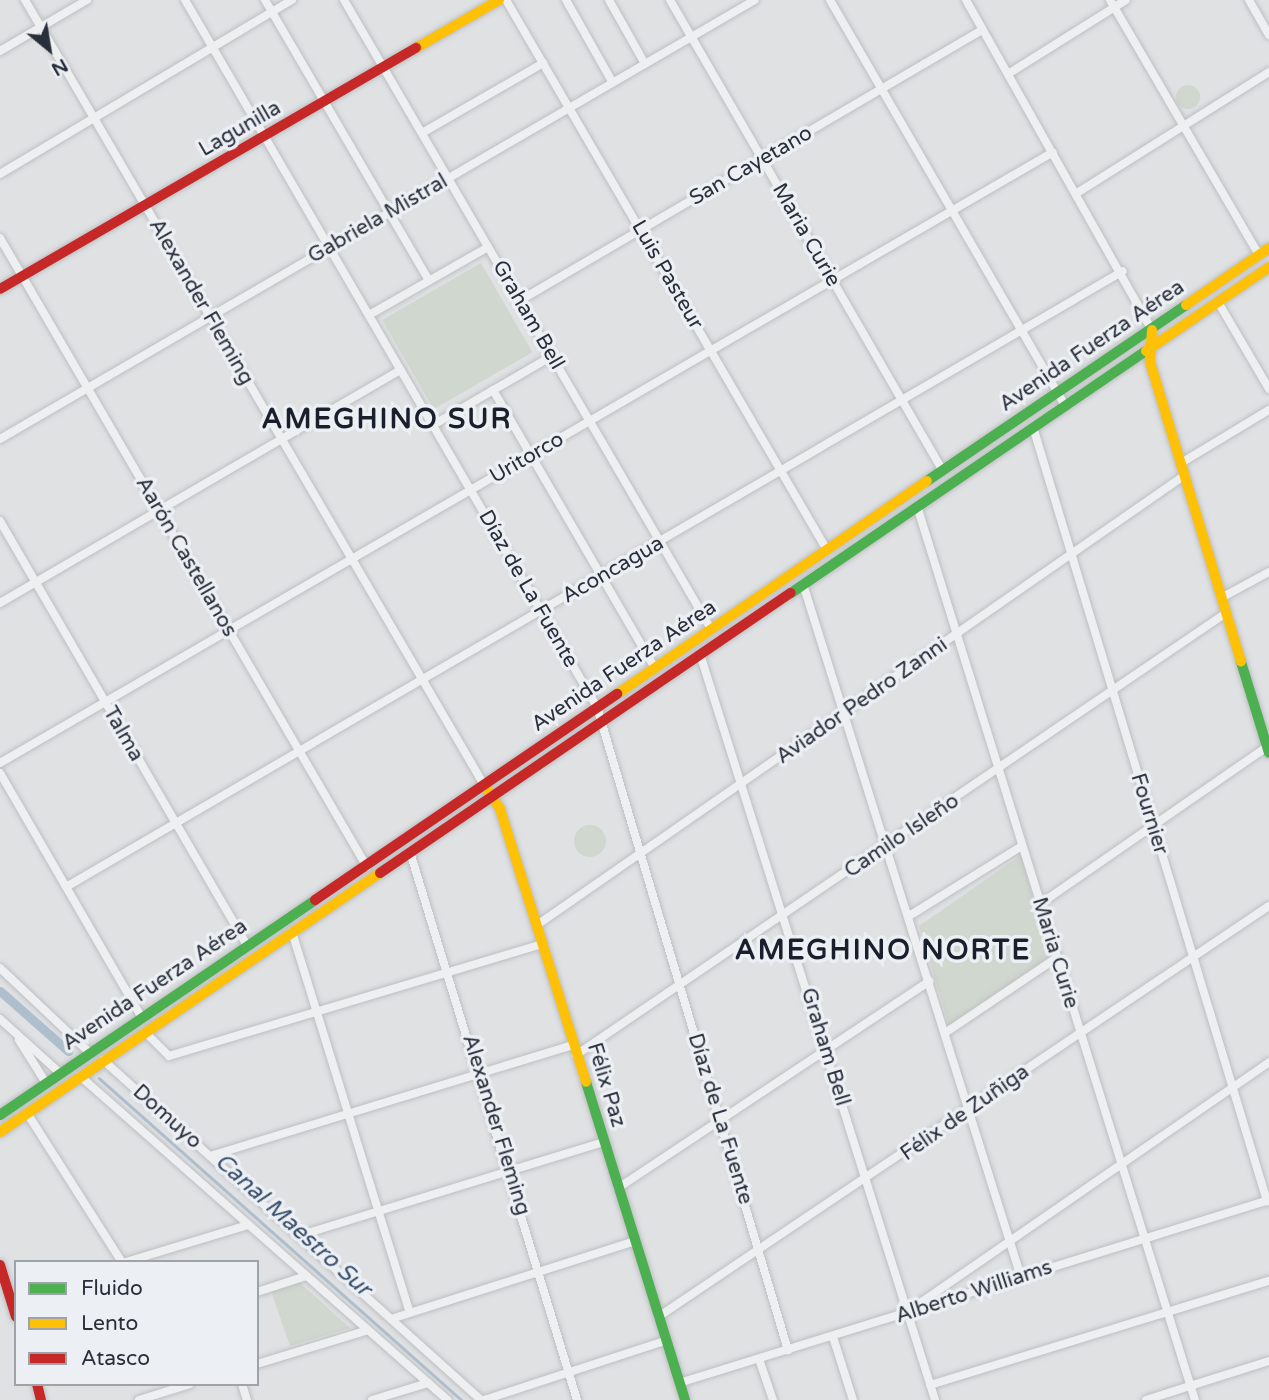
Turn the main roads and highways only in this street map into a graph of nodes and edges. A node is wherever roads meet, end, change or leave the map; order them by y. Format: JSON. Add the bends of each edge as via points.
{"nodes":[{"id":1,"x":499,"y":0,"type":"edge"},
{"id":2,"x":1264,"y":252,"type":"edge"},
{"id":3,"x":1269,"y":267,"type":"edge"},
{"id":4,"x":0,"y":289,"type":"edge"},
{"id":5,"x":1152,"y":330,"type":"junction"},
{"id":6,"x":1148,"y":350,"type":"junction"},
{"id":7,"x":1267,"y":743,"type":"edge"},
{"id":8,"x":484,"y":785,"type":"junction"},
{"id":9,"x":493,"y":797,"type":"junction"},
{"id":10,"x":90,"y":1053,"type":"junction"},
{"id":11,"x":80,"y":1076,"type":"junction"},
{"id":12,"x":0,"y":1115,"type":"edge"},
{"id":13,"x":0,"y":1132,"type":"edge"},
{"id":14,"x":0,"y":1265,"type":"edge"},
{"id":15,"x":13,"y":1296,"type":"edge"},
{"id":16,"x":685,"y":1400,"type":"edge"}],
"edges":[{"from":1,"to":4,"type":"main road","name":"Lagunilla"},
{"from":2,"to":5,"type":"main road","name":"Avenida Fuerza Aérea"},
{"from":3,"to":6,"type":"main road","name":"Avenida Fuerza Aérea"},
{"from":5,"to":6,"type":"main road"},
{"from":5,"to":8,"type":"main road","name":"Avenida Fuerza Aérea"},
{"from":6,"to":7,"type":"main road"},
{"from":6,"to":9,"type":"main road","name":"Avenida Fuerza Aérea"},
{"from":8,"to":9,"type":"main road","name":"Félix Paz"},
{"from":8,"to":10,"type":"main road","name":"Avenida Fuerza Aérea"},
{"from":9,"to":11,"type":"main road","name":"Avenida Fuerza Aérea"},
{"from":9,"to":16,"type":"main road","name":"Félix Paz"},
{"from":10,"to":11,"type":"main road"},
{"from":10,"to":12,"type":"main road","name":"Avenida Fuerza Aérea"},
{"from":11,"to":13,"type":"main road","name":"Avenida Fuerza Aérea"},
{"from":14,"to":15,"type":"main road"}]}
